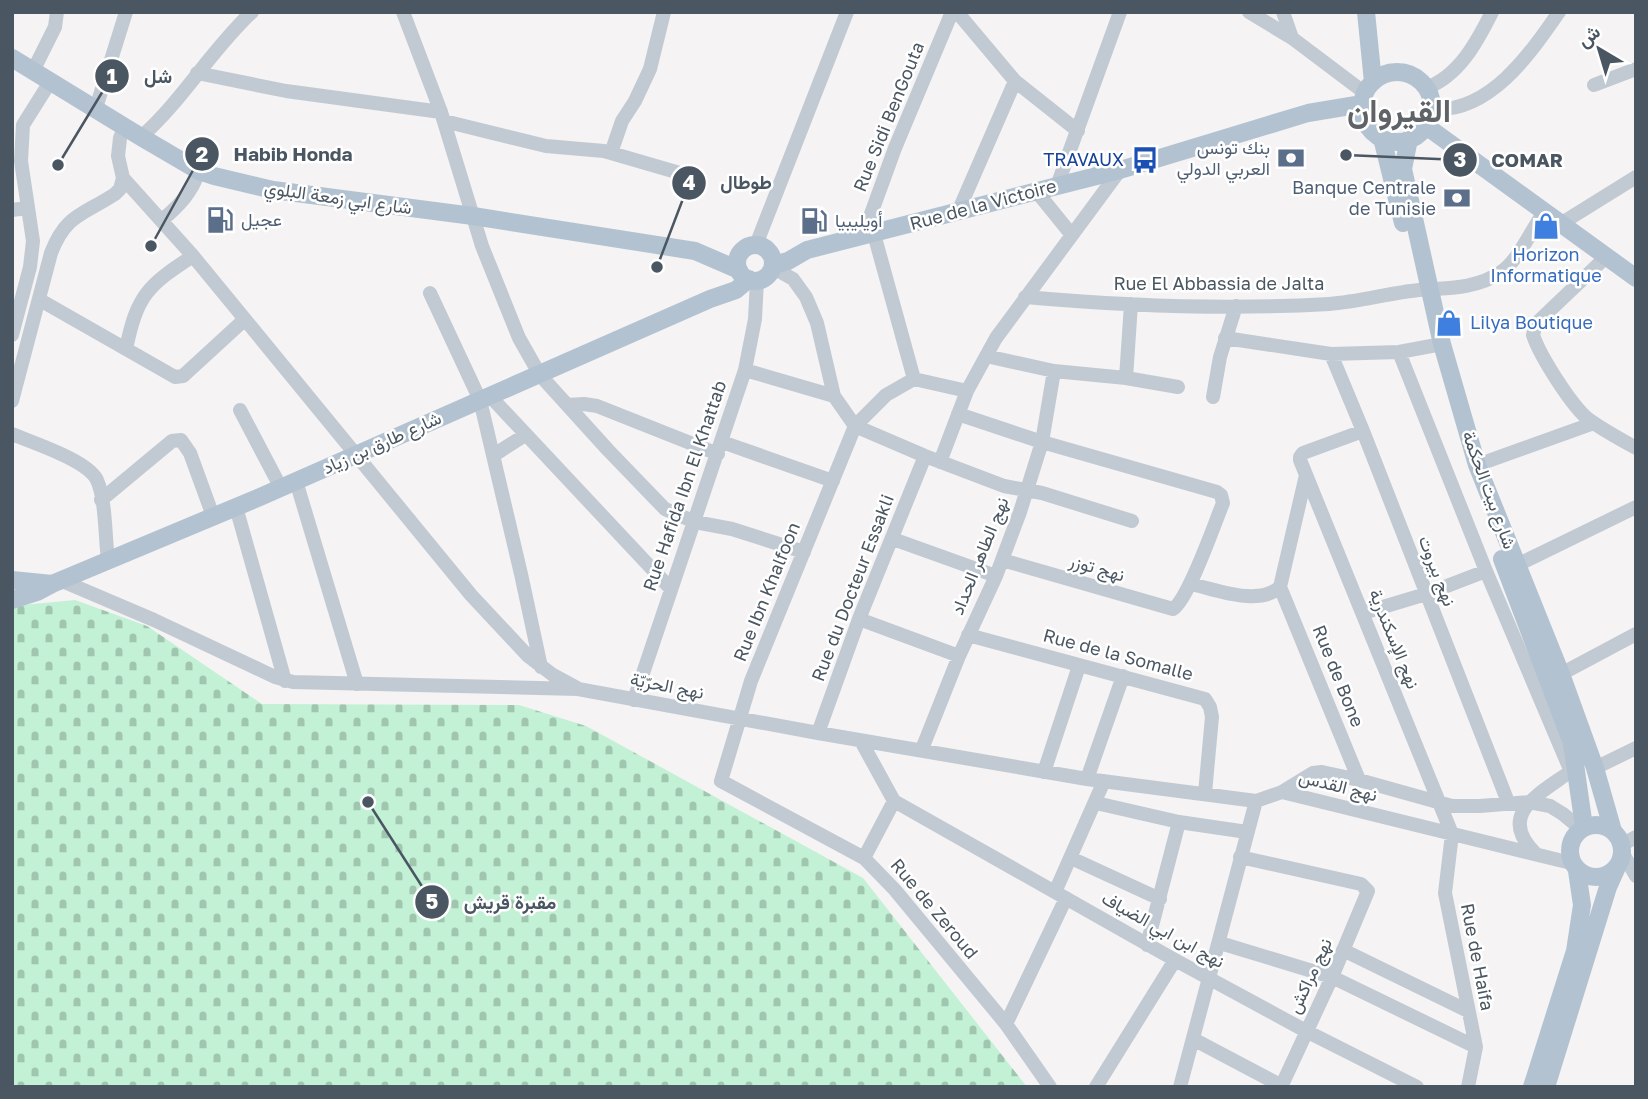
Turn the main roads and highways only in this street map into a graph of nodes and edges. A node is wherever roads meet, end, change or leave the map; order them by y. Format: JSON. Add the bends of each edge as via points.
{"nodes":[{"id":1,"x":1366,"y":12,"type":"edge"},
{"id":2,"x":12,"y":58,"type":"edge"},
{"id":3,"x":1366,"y":93,"type":"junction"},
{"id":4,"x":1429,"y":117,"type":"junction"},
{"id":5,"x":1382,"y":138,"type":"junction"},
{"id":6,"x":1409,"y":139,"type":"junction"},
{"id":7,"x":695,"y":251,"type":"junction"},
{"id":8,"x":762,"y":256,"type":"junction"},
{"id":9,"x":746,"y":275,"type":"junction"},
{"id":10,"x":1636,"y":278,"type":"edge"},
{"id":11,"x":1425,"y":290,"type":"junction"},
{"id":12,"x":1437,"y":345,"type":"junction"},
{"id":13,"x":12,"y":580,"type":"edge"},
{"id":14,"x":56,"y":582,"type":"junction"},
{"id":15,"x":12,"y":600,"type":"edge"},
{"id":16,"x":1582,"y":828,"type":"junction"},
{"id":17,"x":1622,"y":847,"type":"edge"},
{"id":18,"x":1574,"y":867,"type":"junction"},
{"id":19,"x":1532,"y":1087,"type":"edge"},
{"id":20,"x":1546,"y":1087,"type":"edge"}],
"edges":[{"from":1,"to":3,"type":"main road"},
{"from":2,"to":7,"type":"main road","name":"شارع ابي زمعة البلوي","via":[[199,171],[273,190]]},
{"from":3,"to":4,"type":"main road","via":[[1391,72],[1401,72],[1420,80],[1426,88]]},
{"from":3,"to":5,"type":"main road","via":[[1367,124]]},
{"from":3,"to":8,"type":"main road","name":"Rue de la Victoire","via":[[1120,170],[807,250],[794,258]]},
{"from":4,"to":6,"type":"main road","via":[[1419,134]]},
{"from":4,"to":10,"type":"main road","via":[[1544,212]]},
{"from":5,"to":6,"type":"main road"},
{"from":5,"to":11,"type":"main road","name":"شارع بيت الحكمة"},
{"from":6,"to":11,"type":"main road","name":"شارع بيت الحكمة","via":[[1403,169]]},
{"from":7,"to":8,"type":"main road","name":"شارع ابي زمعة البلوي"},
{"from":7,"to":9,"type":"main road","name":"شارع ابي زمعة البلوي"},
{"from":8,"to":9,"type":"main road","name":"شارع طارق بن زياد","via":[[767,276]]},
{"from":8,"to":9,"type":"main road","via":[[738,259]]},
{"from":9,"to":14,"type":"main road","name":"شارع طارق بن زياد","via":[[736,290]]},
{"from":11,"to":12,"type":"main road","name":"شارع بيت الحكمة"},
{"from":12,"to":16,"type":"main road","name":"شارع بيت الحكمة","via":[[1467,467],[1572,743]]},
{"from":12,"to":17,"type":"main road","name":"شارع بيت الحكمة"},
{"from":13,"to":14,"type":"main road","name":"شارع طارق بن زياد"},
{"from":14,"to":15,"type":"main road","name":"شارع طارق بن زياد"},
{"from":16,"to":17,"type":"main road","via":[[1604,826]]},
{"from":16,"to":18,"type":"main road","name":"شارع بيت الحكمة","via":[[1572,838],[1569,850]]},
{"from":17,"to":18,"type":"main road","via":[[1602,877],[1594,878]]},
{"from":17,"to":20,"type":"main road"},
{"from":18,"to":19,"type":"main road","name":"شارع بيت الحكمة","via":[[1582,905],[1575,951]]}]}
